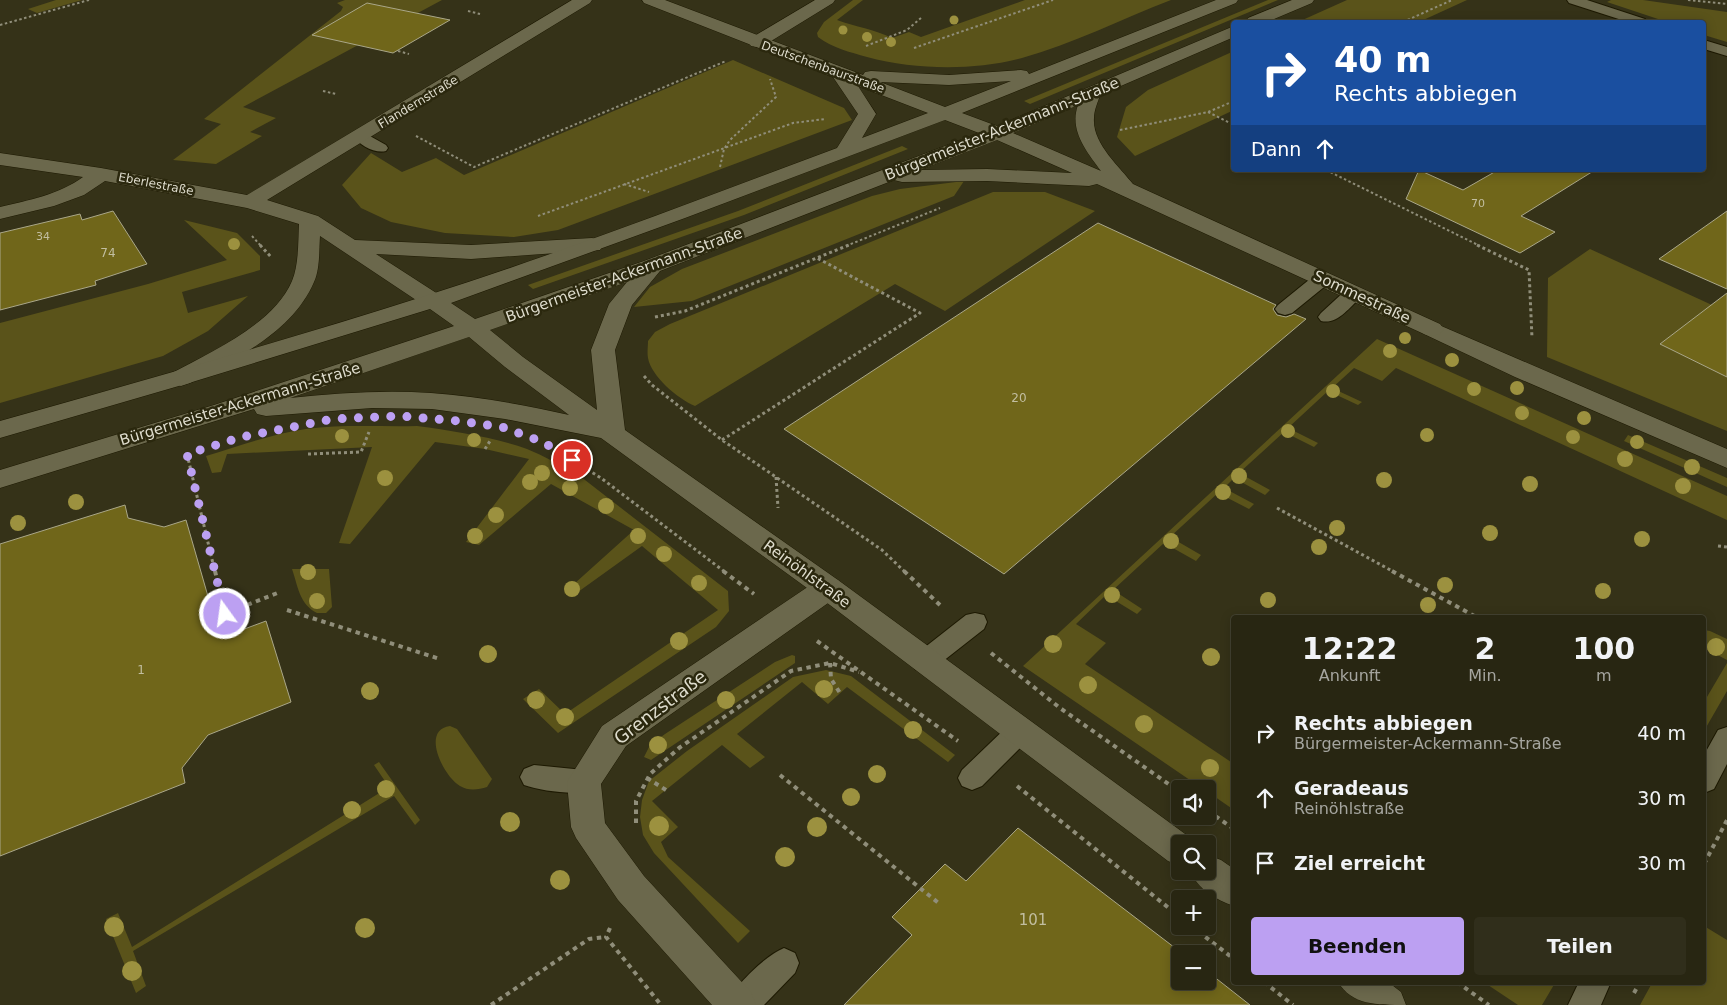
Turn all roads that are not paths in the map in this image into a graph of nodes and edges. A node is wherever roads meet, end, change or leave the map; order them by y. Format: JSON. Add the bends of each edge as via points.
{"nodes":[{"id":1,"x":584,"y":0,"type":"edge"},
{"id":2,"x":650,"y":0,"type":"edge"},
{"id":3,"x":827,"y":0,"type":"edge"},
{"id":4,"x":1230,"y":0,"type":"edge"},
{"id":5,"x":1306,"y":0,"type":"edge"},
{"id":6,"x":1574,"y":0,"type":"edge"},
{"id":7,"x":1259,"y":20,"type":"edge"},
{"id":8,"x":1634,"y":20,"type":"edge"},
{"id":9,"x":1231,"y":32,"type":"edge"},
{"id":10,"x":757,"y":42,"type":"junction"},
{"id":11,"x":1706,"y":45,"type":"edge"},
{"id":12,"x":1727,"y":52,"type":"edge"},
{"id":13,"x":1055,"y":72,"type":"junction"},
{"id":14,"x":840,"y":73,"type":"junction"},
{"id":15,"x":1092,"y":93,"type":"junction"},
{"id":16,"x":947,"y":113,"type":"junction"},
{"id":17,"x":997,"y":133,"type":"junction"},
{"id":18,"x":361,"y":136,"type":"junction"},
{"id":19,"x":380,"y":148,"type":"dead end"},
{"id":20,"x":844,"y":152,"type":"junction"},
{"id":21,"x":0,"y":158,"type":"edge"},
{"id":22,"x":101,"y":174,"type":"junction"},
{"id":23,"x":888,"y":176,"type":"junction"},
{"id":24,"x":1117,"y":185,"type":"junction"},
{"id":25,"x":250,"y":202,"type":"junction"},
{"id":26,"x":0,"y":213,"type":"edge"},
{"id":27,"x":310,"y":221,"type":"junction"},
{"id":28,"x":592,"y":245,"type":"junction"},
{"id":29,"x":352,"y":246,"type":"junction"},
{"id":30,"x":652,"y":266,"type":"junction"},
{"id":31,"x":1322,"y":279,"type":"junction"},
{"id":32,"x":1353,"y":294,"type":"junction"},
{"id":33,"x":433,"y":301,"type":"junction"},
{"id":34,"x":1285,"y":309,"type":"dead end"},
{"id":35,"x":1328,"y":317,"type":"dead end"},
{"id":36,"x":474,"y":329,"type":"junction"},
{"id":37,"x":180,"y":378,"type":"junction"},
{"id":38,"x":223,"y":411,"type":"junction"},
{"id":39,"x":0,"y":430,"type":"edge"},
{"id":40,"x":612,"y":432,"type":"junction"},
{"id":41,"x":1727,"y":460,"type":"edge"},
{"id":42,"x":0,"y":478,"type":"edge"},
{"id":43,"x":828,"y":588,"type":"junction"},
{"id":44,"x":975,"y":622,"type":"dead end"},
{"id":45,"x":924,"y":662,"type":"junction"},
{"id":46,"x":1020,"y":731,"type":"junction"},
{"id":47,"x":1727,"y":738,"type":"edge"},
{"id":48,"x":534,"y":776,"type":"dead end"},
{"id":49,"x":1706,"y":777,"type":"edge"},
{"id":50,"x":972,"y":778,"type":"dead end"},
{"id":51,"x":584,"y":782,"type":"junction"},
{"id":52,"x":1171,"y":843,"type":"edge"},
{"id":53,"x":1216,"y":877,"type":"edge"},
{"id":54,"x":1231,"y":888,"type":"edge"},
{"id":55,"x":784,"y":964,"type":"dead end"},
{"id":56,"x":1361,"y":985,"type":"edge"},
{"id":57,"x":1594,"y":985,"type":"edge"},
{"id":58,"x":737,"y":1005,"type":"edge"},
{"id":59,"x":742,"y":1005,"type":"edge"},
{"id":60,"x":1388,"y":1005,"type":"edge"},
{"id":61,"x":1584,"y":1005,"type":"edge"}],
"edges":[{"from":1,"to":18,"type":"street","name":"Flandernstraße"},
{"from":2,"to":10,"type":"street","name":"Deutschenbaurstraße"},
{"from":3,"to":10,"type":"street"},
{"from":4,"to":13,"type":"street"},
{"from":5,"to":7,"type":"street"},
{"from":6,"to":8,"type":"lane"},
{"from":9,"to":15,"type":"street","name":"Bürgermeister-Ackermann-Straße"},
{"from":10,"to":14,"type":"street","name":"Deutschenbaurstraße"},
{"from":11,"to":12,"type":"lane"},
{"from":13,"to":14,"type":"street","via":[[949,80]]},
{"from":13,"to":16,"type":"street"},
{"from":14,"to":16,"type":"street","name":"Deutschenbaurstraße"},
{"from":14,"to":20,"type":"street","via":[[867,114]]},
{"from":15,"to":17,"type":"street","name":"Bürgermeister-Ackermann-Straße"},
{"from":15,"to":24,"type":"street","via":[[1084,119],[1090,145],[1104,159]]},
{"from":16,"to":17,"type":"street","name":"Deutschenbaurstraße"},
{"from":16,"to":20,"type":"street"},
{"from":17,"to":23,"type":"street","name":"Bürgermeister-Ackermann-Straße"},
{"from":17,"to":24,"type":"street","name":"Sommestraße"},
{"from":18,"to":19,"type":"lane"},
{"from":18,"to":25,"type":"street","name":"Flandernstraße"},
{"from":20,"to":28,"type":"street"},
{"from":21,"to":22,"type":"street","name":"Eberlestraße"},
{"from":22,"to":25,"type":"street","name":"Eberlestraße"},
{"from":22,"to":26,"type":"street","via":[[77,191]]},
{"from":23,"to":24,"type":"street","via":[[986,175]]},
{"from":23,"to":30,"type":"street","name":"Bürgermeister-Ackermann-Straße"},
{"from":24,"to":31,"type":"street","name":"Sommestraße"},
{"from":25,"to":27,"type":"street","name":"Eberlestraße"},
{"from":27,"to":29,"type":"street","name":"Eberlestraße"},
{"from":27,"to":37,"type":"street","via":[[304,281],[290,303],[242,344]]},
{"from":28,"to":29,"type":"street","name":"Eberlestraße","via":[[471,252]]},
{"from":28,"to":33,"type":"street"},
{"from":29,"to":33,"type":"street","name":"Eberlestraße"},
{"from":30,"to":36,"type":"street","name":"Bürgermeister-Ackermann-Straße"},
{"from":30,"to":40,"type":"street","via":[[621,304],[603,350]]},
{"from":31,"to":32,"type":"street","name":"Sommestraße"},
{"from":31,"to":34,"type":"lane"},
{"from":32,"to":35,"type":"lane"},
{"from":32,"to":41,"type":"street","name":"Sommestraße"},
{"from":33,"to":36,"type":"street","name":"Reinöhlstraße"},
{"from":33,"to":37,"type":"street"},
{"from":36,"to":38,"type":"street","name":"Bürgermeister-Ackermann-Straße"},
{"from":36,"to":40,"type":"street","name":"Reinöhlstraße","via":[[514,362]]},
{"from":37,"to":39,"type":"street"},
{"from":38,"to":40,"type":"street","via":[[408,400],[489,407]]},
{"from":38,"to":42,"type":"street","name":"Bürgermeister-Ackermann-Straße"},
{"from":40,"to":43,"type":"street","name":"Reinöhlstraße"},
{"from":43,"to":45,"type":"street","name":"Reinöhlstraße"},
{"from":43,"to":51,"type":"street","name":"Grenzstraße","via":[[614,736]]},
{"from":44,"to":45,"type":"lane"},
{"from":45,"to":46,"type":"street","name":"Reinöhlstraße"},
{"from":46,"to":50,"type":"lane"},
{"from":46,"to":52,"type":"street","name":"Reinöhlstraße"},
{"from":47,"to":49,"type":"lane"},
{"from":48,"to":51,"type":"lane"},
{"from":51,"to":58,"type":"street","via":[[588,827],[631,888]]},
{"from":53,"to":54,"type":"street"},
{"from":55,"to":59,"type":"lane"},
{"from":56,"to":60,"type":"street"},
{"from":57,"to":61,"type":"lane"}]}
